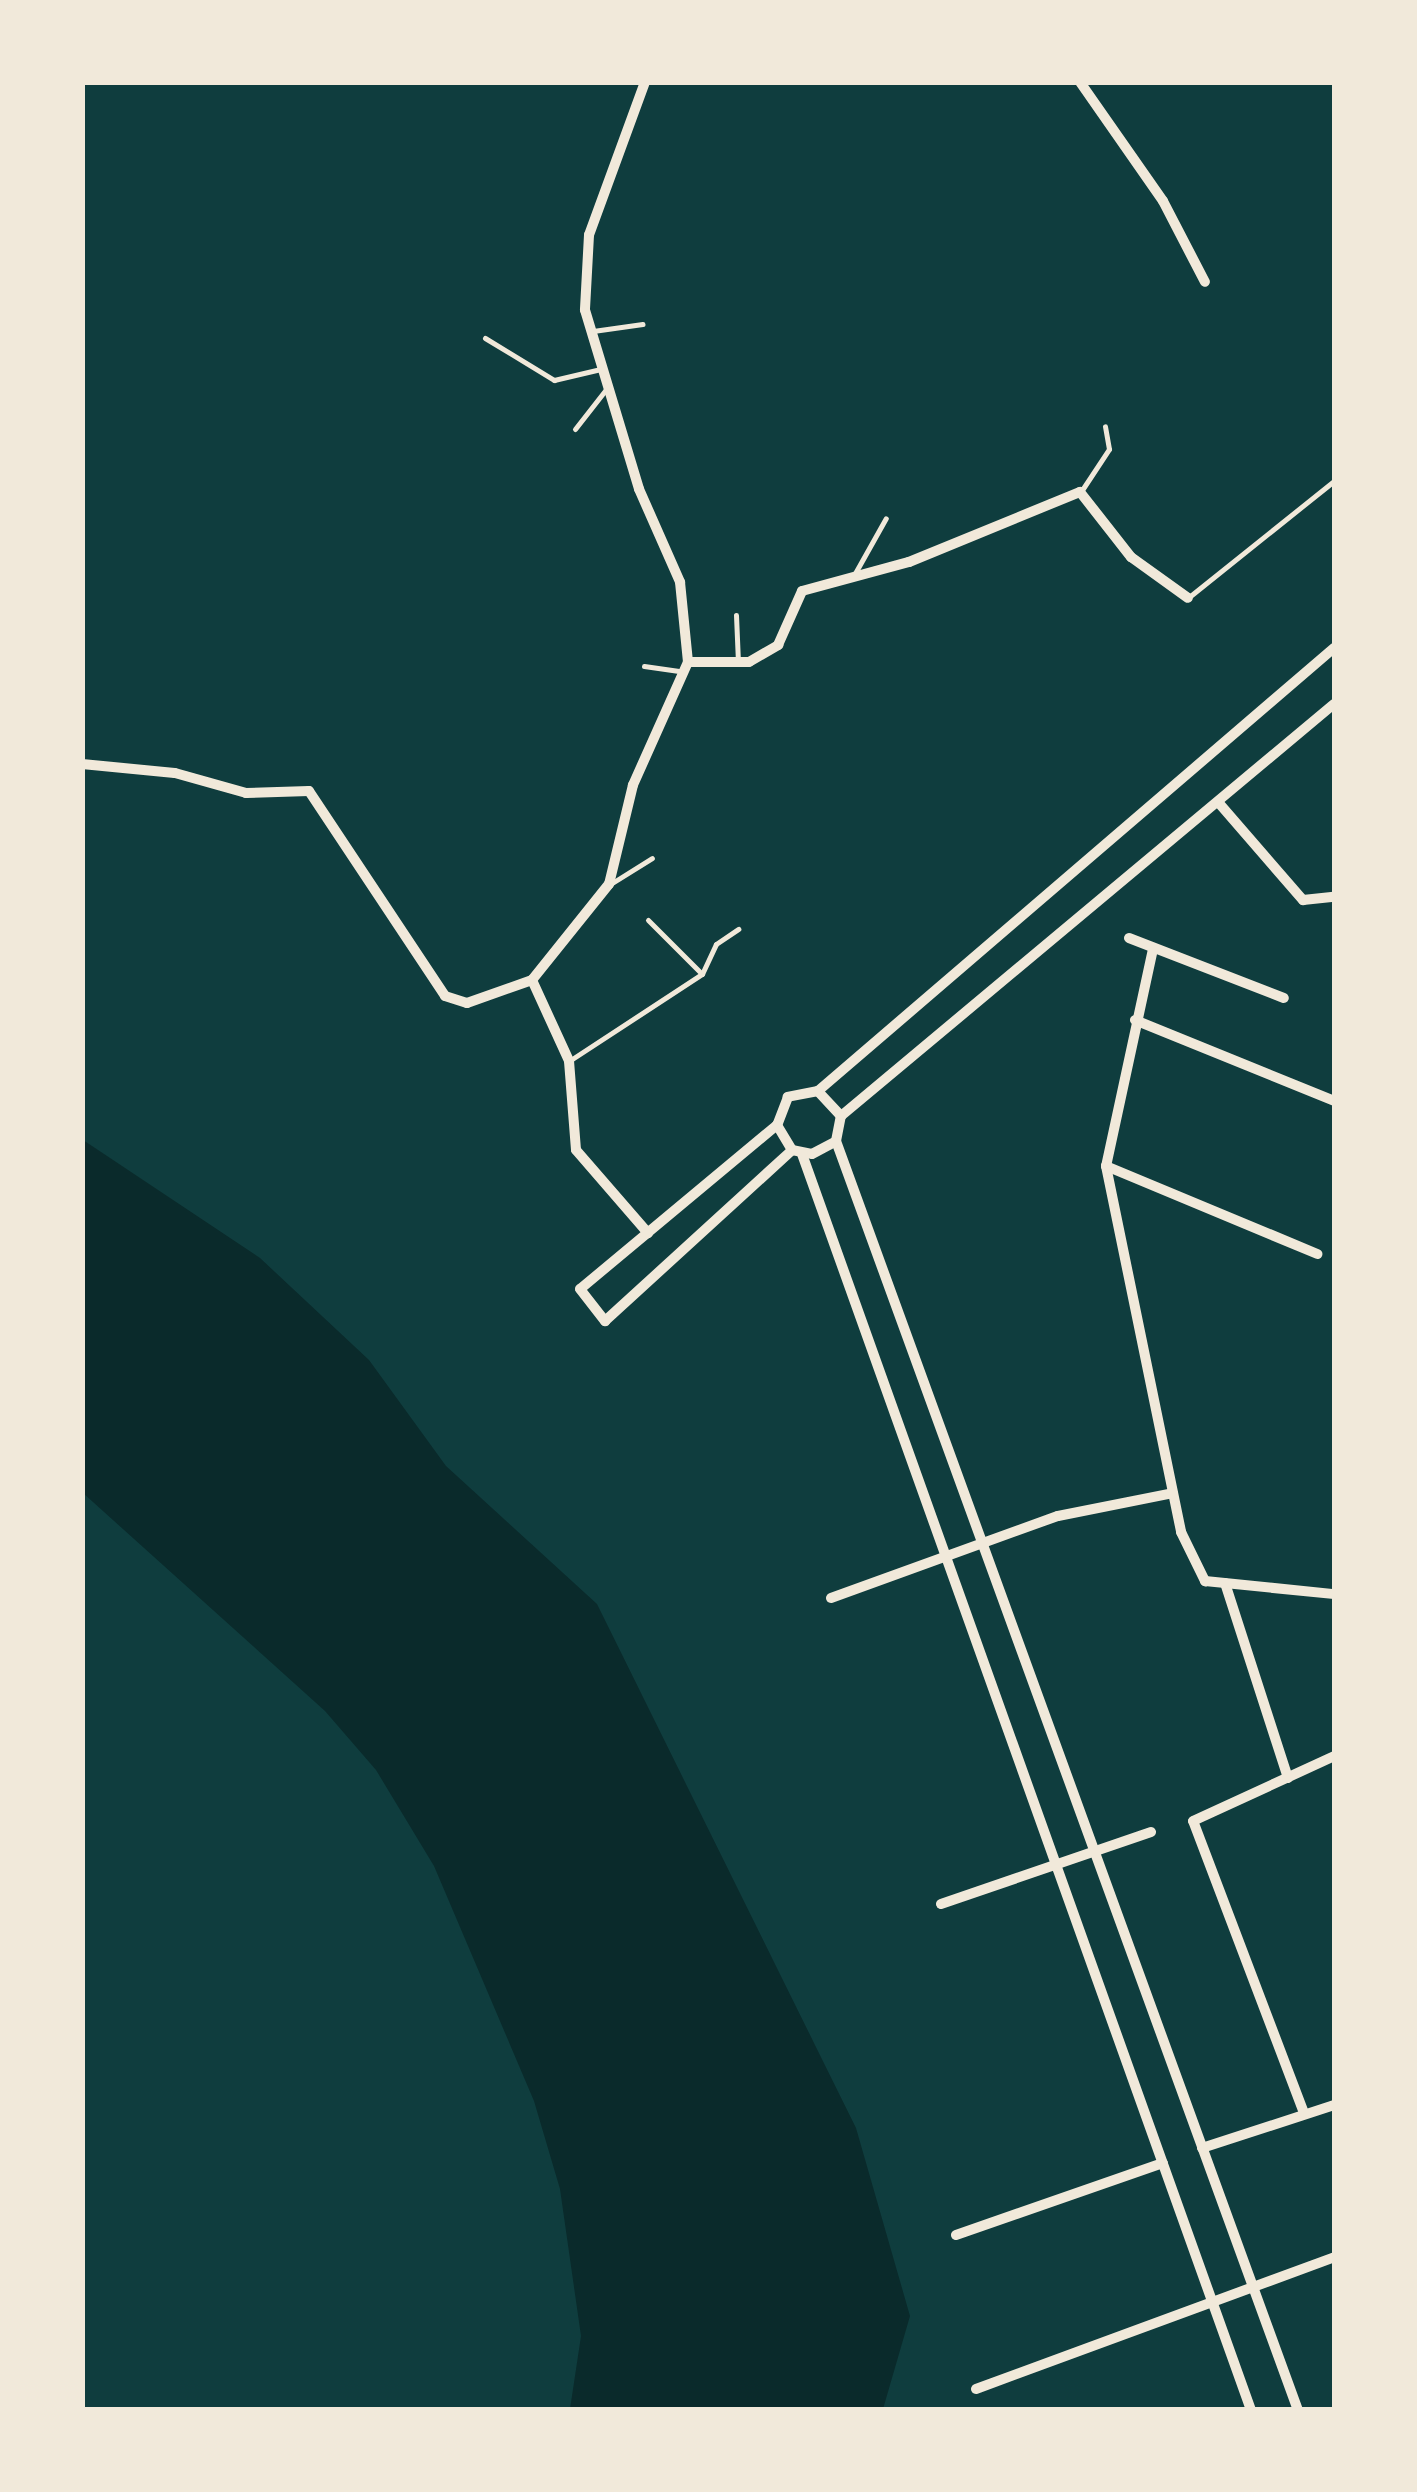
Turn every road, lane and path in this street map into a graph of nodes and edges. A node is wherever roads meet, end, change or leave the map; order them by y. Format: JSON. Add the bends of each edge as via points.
{"nodes":[{"id":1,"x":645,"y":82,"type":"edge"},
{"id":2,"x":1080,"y":82,"type":"edge"},
{"id":3,"x":1205,"y":282,"type":"dead end"},
{"id":4,"x":643,"y":324,"type":"dead end"},
{"id":5,"x":590,"y":331,"type":"junction"},
{"id":6,"x":485,"y":338,"type":"dead end"},
{"id":7,"x":600,"y":369,"type":"junction"},
{"id":8,"x":607,"y":388,"type":"junction"},
{"id":9,"x":1106,"y":426,"type":"dead end"},
{"id":10,"x":575,"y":428,"type":"dead end"},
{"id":11,"x":1334,"y":481,"type":"edge"},
{"id":12,"x":1080,"y":492,"type":"junction"},
{"id":13,"x":886,"y":518,"type":"dead end"},
{"id":14,"x":854,"y":575,"type":"junction"},
{"id":15,"x":1188,"y":598,"type":"joint"},
{"id":16,"x":736,"y":615,"type":"dead end"},
{"id":17,"x":1334,"y":648,"type":"edge"},
{"id":18,"x":738,"y":664,"type":"junction"},
{"id":19,"x":644,"y":666,"type":"dead end"},
{"id":20,"x":686,"y":667,"type":"junction"},
{"id":21,"x":1334,"y":704,"type":"edge"},
{"id":22,"x":82,"y":764,"type":"edge"},
{"id":23,"x":1218,"y":802,"type":"junction"},
{"id":24,"x":652,"y":858,"type":"dead end"},
{"id":25,"x":609,"y":884,"type":"junction"},
{"id":26,"x":1334,"y":897,"type":"edge"},
{"id":27,"x":648,"y":920,"type":"dead end"},
{"id":28,"x":738,"y":929,"type":"dead end"},
{"id":29,"x":1129,"y":938,"type":"dead end"},
{"id":30,"x":1153,"y":949,"type":"junction"},
{"id":31,"x":702,"y":974,"type":"junction"},
{"id":32,"x":532,"y":980,"type":"junction"},
{"id":33,"x":1284,"y":998,"type":"dead end"},
{"id":34,"x":1135,"y":1020,"type":"junction"},
{"id":35,"x":570,"y":1061,"type":"junction"},
{"id":36,"x":818,"y":1091,"type":"junction"},
{"id":37,"x":1334,"y":1101,"type":"edge"},
{"id":38,"x":840,"y":1116,"type":"junction"},
{"id":39,"x":777,"y":1125,"type":"junction"},
{"id":40,"x":836,"y":1140,"type":"junction"},
{"id":41,"x":797,"y":1152,"type":"junction"},
{"id":42,"x":1106,"y":1166,"type":"junction"},
{"id":43,"x":648,"y":1233,"type":"junction"},
{"id":44,"x":1317,"y":1254,"type":"dead end"},
{"id":45,"x":1173,"y":1493,"type":"junction"},
{"id":46,"x":980,"y":1544,"type":"junction"},
{"id":47,"x":946,"y":1555,"type":"junction"},
{"id":48,"x":1225,"y":1583,"type":"junction"},
{"id":49,"x":1334,"y":1594,"type":"edge"},
{"id":50,"x":831,"y":1598,"type":"dead end"},
{"id":51,"x":1334,"y":1756,"type":"edge"},
{"id":52,"x":1288,"y":1778,"type":"junction"},
{"id":53,"x":1152,"y":1832,"type":"dead end"},
{"id":54,"x":1093,"y":1851,"type":"junction"},
{"id":55,"x":1056,"y":1864,"type":"junction"},
{"id":56,"x":941,"y":1904,"type":"dead end"},
{"id":57,"x":1334,"y":2105,"type":"edge"},
{"id":58,"x":1304,"y":2113,"type":"junction"},
{"id":59,"x":1202,"y":2148,"type":"junction"},
{"id":60,"x":1163,"y":2163,"type":"junction"},
{"id":61,"x":956,"y":2235,"type":"dead end"},
{"id":62,"x":1334,"y":2258,"type":"edge"},
{"id":63,"x":1253,"y":2287,"type":"junction"},
{"id":64,"x":1212,"y":2302,"type":"junction"},
{"id":65,"x":976,"y":2388,"type":"dead end"},
{"id":66,"x":1251,"y":2410,"type":"edge"},
{"id":67,"x":1298,"y":2410,"type":"edge"}],
"edges":[{"from":1,"to":5,"type":"street","via":[[589,235],[582,269]]},
{"from":2,"to":3,"type":"street","via":[[1163,201]]},
{"from":4,"to":5,"type":"lane"},
{"from":5,"to":7,"type":"street"},
{"from":6,"to":7,"type":"lane","via":[[554,380]]},
{"from":7,"to":8,"type":"street"},
{"from":8,"to":10,"type":"lane"},
{"from":8,"to":20,"type":"street","via":[[680,582]]},
{"from":9,"to":12,"type":"lane","via":[[1104,461]]},
{"from":11,"to":15,"type":"lane"},
{"from":12,"to":14,"type":"street"},
{"from":12,"to":15,"type":"street","via":[[1131,557]]},
{"from":13,"to":14,"type":"lane"},
{"from":14,"to":18,"type":"street","via":[[802,591],[778,645]]},
{"from":16,"to":18,"type":"lane"},
{"from":17,"to":36,"type":"street"},
{"from":18,"to":20,"type":"street"},
{"from":19,"to":20,"type":"lane"},
{"from":20,"to":25,"type":"street","via":[[633,785]]},
{"from":21,"to":23,"type":"street"},
{"from":22,"to":32,"type":"street","via":[[175,772],[246,793],[309,791],[445,996],[467,1003]]},
{"from":23,"to":26,"type":"street","via":[[1303,900]]},
{"from":23,"to":38,"type":"street"},
{"from":24,"to":25,"type":"lane"},
{"from":25,"to":32,"type":"street"},
{"from":27,"to":31,"type":"lane"},
{"from":28,"to":31,"type":"lane","via":[[716,944]]},
{"from":29,"to":30,"type":"street"},
{"from":30,"to":33,"type":"street"},
{"from":30,"to":34,"type":"street"},
{"from":31,"to":35,"type":"lane"},
{"from":32,"to":35,"type":"street"},
{"from":34,"to":37,"type":"street"},
{"from":34,"to":42,"type":"street"},
{"from":35,"to":43,"type":"street","via":[[576,1150]]},
{"from":36,"to":38,"type":"street"},
{"from":36,"to":39,"type":"street","via":[[788,1097]]},
{"from":38,"to":40,"type":"street"},
{"from":39,"to":41,"type":"street"},
{"from":39,"to":43,"type":"street"},
{"from":40,"to":41,"type":"street"},
{"from":40,"to":46,"type":"street"},
{"from":41,"to":43,"type":"street","via":[[605,1322],[580,1290]]},
{"from":41,"to":47,"type":"street"},
{"from":42,"to":44,"type":"street"},
{"from":42,"to":45,"type":"street"},
{"from":45,"to":46,"type":"street"},
{"from":45,"to":48,"type":"street","via":[[1204,1581]]},
{"from":46,"to":47,"type":"street"},
{"from":46,"to":54,"type":"street"},
{"from":47,"to":50,"type":"street"},
{"from":47,"to":55,"type":"street"},
{"from":48,"to":49,"type":"street"},
{"from":48,"to":52,"type":"street"},
{"from":51,"to":52,"type":"street"},
{"from":52,"to":58,"type":"street","via":[[1194,1821]]},
{"from":53,"to":54,"type":"street"},
{"from":54,"to":55,"type":"street"},
{"from":54,"to":59,"type":"street"},
{"from":55,"to":56,"type":"street"},
{"from":55,"to":60,"type":"street"},
{"from":57,"to":58,"type":"street"},
{"from":58,"to":59,"type":"street"},
{"from":59,"to":63,"type":"street"},
{"from":60,"to":61,"type":"street"},
{"from":60,"to":64,"type":"street"},
{"from":62,"to":63,"type":"street"},
{"from":63,"to":64,"type":"street"},
{"from":63,"to":67,"type":"street"},
{"from":64,"to":65,"type":"street"},
{"from":64,"to":66,"type":"street"}]}
